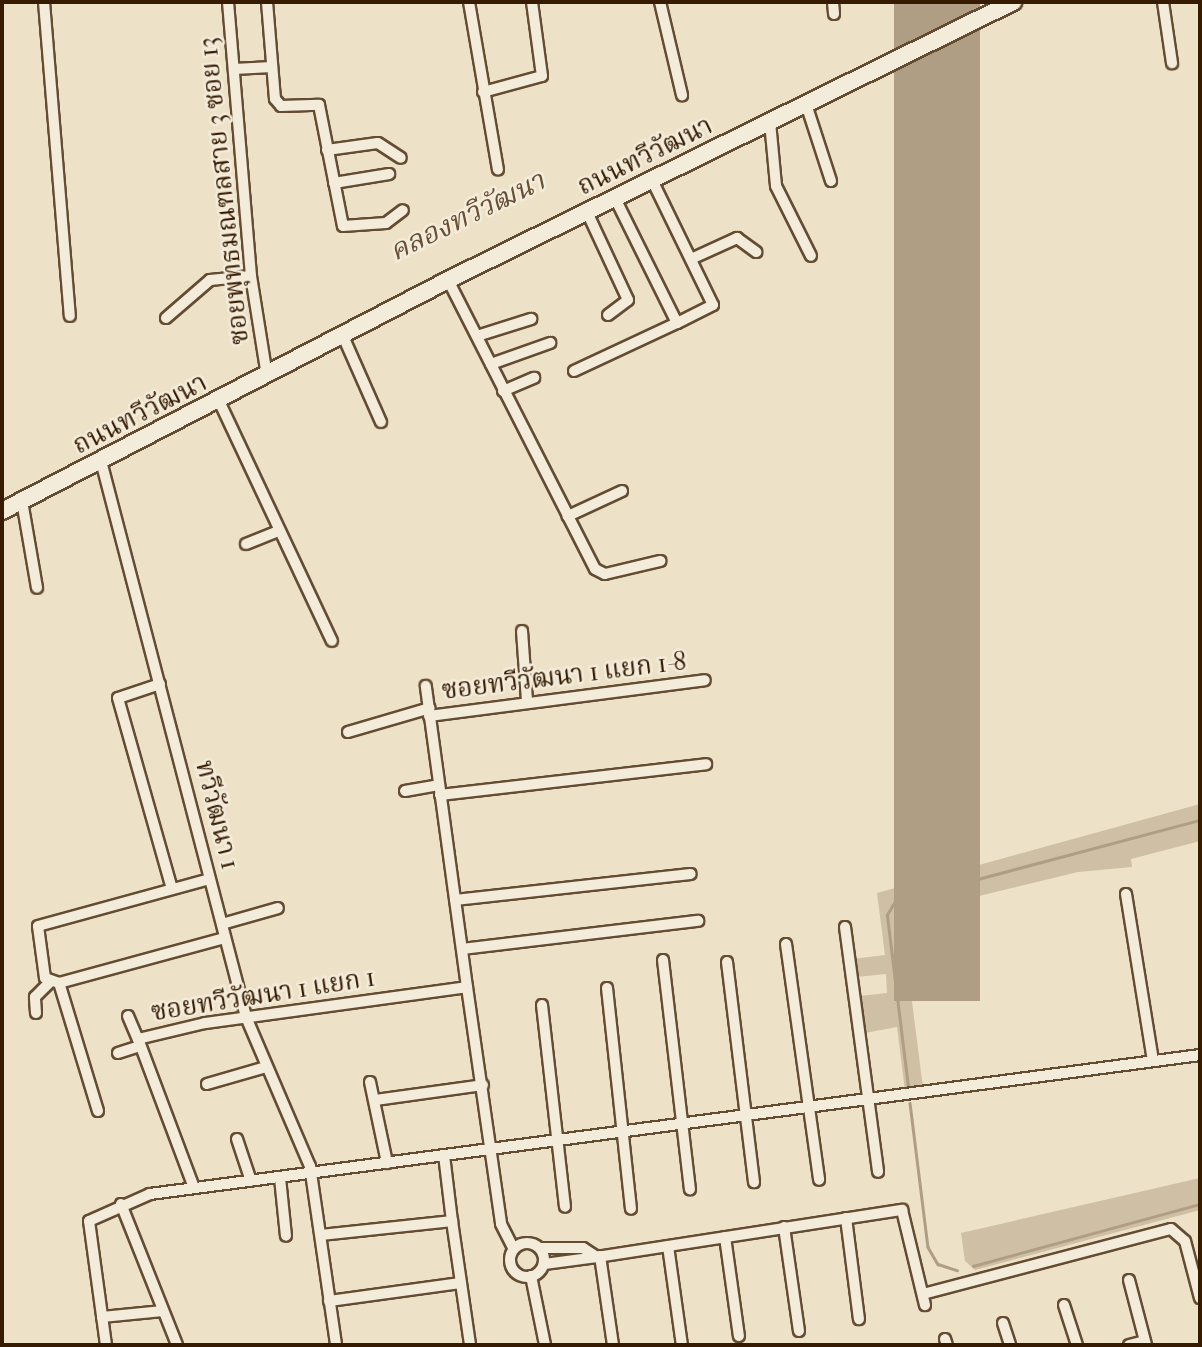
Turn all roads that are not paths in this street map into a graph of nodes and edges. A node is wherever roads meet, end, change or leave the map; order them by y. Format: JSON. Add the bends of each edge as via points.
{"nodes":[{"id":1,"x":44,"y":2,"type":"edge"},
{"id":2,"x":228,"y":2,"type":"edge"},
{"id":3,"x":267,"y":2,"type":"edge"},
{"id":4,"x":469,"y":2,"type":"edge"},
{"id":5,"x":532,"y":2,"type":"edge"},
{"id":6,"x":660,"y":2,"type":"edge"},
{"id":7,"x":833,"y":2,"type":"edge"},
{"id":8,"x":1013,"y":2,"type":"edge"},
{"id":9,"x":1163,"y":2,"type":"edge"},
{"id":10,"x":834,"y":14,"type":"dead end"},
{"id":11,"x":1172,"y":63,"type":"dead end"},
{"id":12,"x":272,"y":67,"type":"junction"},
{"id":13,"x":234,"y":69,"type":"junction"},
{"id":14,"x":483,"y":92,"type":"junction"},
{"id":15,"x":682,"y":95,"type":"dead end"},
{"id":16,"x":806,"y":104,"type":"junction"},
{"id":17,"x":770,"y":122,"type":"junction"},
{"id":18,"x":327,"y":150,"type":"junction"},
{"id":19,"x":401,"y":158,"type":"dead end"},
{"id":20,"x":498,"y":170,"type":"dead end"},
{"id":21,"x":389,"y":174,"type":"dead end"},
{"id":22,"x":652,"y":180,"type":"junction"},
{"id":23,"x":831,"y":181,"type":"dead end"},
{"id":24,"x":334,"y":183,"type":"junction"},
{"id":25,"x":615,"y":198,"type":"junction"},
{"id":26,"x":403,"y":210,"type":"dead end"},
{"id":27,"x":587,"y":212,"type":"junction"},
{"id":28,"x":757,"y":252,"type":"dead end"},
{"id":29,"x":811,"y":256,"type":"dead end"},
{"id":30,"x":691,"y":259,"type":"junction"},
{"id":31,"x":251,"y":276,"type":"junction"},
{"id":32,"x":448,"y":280,"type":"junction"},
{"id":33,"x":608,"y":315,"type":"dead end"},
{"id":34,"x":70,"y":316,"type":"dead end"},
{"id":35,"x":166,"y":318,"type":"dead end"},
{"id":36,"x":531,"y":319,"type":"dead end"},
{"id":37,"x":677,"y":323,"type":"junction"},
{"id":38,"x":343,"y":336,"type":"junction"},
{"id":39,"x":477,"y":336,"type":"junction"},
{"id":40,"x":550,"y":343,"type":"dead end"},
{"id":41,"x":491,"y":364,"type":"junction"},
{"id":42,"x":266,"y":368,"type":"junction"},
{"id":43,"x":574,"y":371,"type":"dead end"},
{"id":44,"x":534,"y":378,"type":"dead end"},
{"id":45,"x":503,"y":391,"type":"junction"},
{"id":46,"x":219,"y":401,"type":"junction"},
{"id":47,"x":381,"y":422,"type":"dead end"},
{"id":48,"x":101,"y":461,"type":"junction"},
{"id":49,"x":622,"y":491,"type":"dead end"},
{"id":50,"x":22,"y":501,"type":"junction"},
{"id":51,"x":2,"y":511,"type":"edge"},
{"id":52,"x":568,"y":516,"type":"junction"},
{"id":53,"x":278,"y":531,"type":"junction"},
{"id":54,"x":246,"y":544,"type":"dead end"},
{"id":55,"x":660,"y":561,"type":"dead end"},
{"id":56,"x":37,"y":588,"type":"dead end"},
{"id":57,"x":522,"y":631,"type":"dead end"},
{"id":58,"x":332,"y":641,"type":"dead end"},
{"id":59,"x":705,"y":680,"type":"dead end"},
{"id":60,"x":160,"y":684,"type":"junction"},
{"id":61,"x":426,"y":686,"type":"dead end"},
{"id":62,"x":527,"y":701,"type":"junction"},
{"id":63,"x":429,"y":712,"type":"junction"},
{"id":64,"x":348,"y":732,"type":"dead end"},
{"id":65,"x":706,"y":764,"type":"dead end"},
{"id":66,"x":439,"y":790,"type":"junction"},
{"id":67,"x":405,"y":792,"type":"dead end"},
{"id":68,"x":691,"y":874,"type":"dead end"},
{"id":69,"x":210,"y":879,"type":"junction"},
{"id":70,"x":172,"y":889,"type":"junction"},
{"id":71,"x":1126,"y":894,"type":"dead end"},
{"id":72,"x":455,"y":900,"type":"junction"},
{"id":73,"x":278,"y":908,"type":"dead end"},
{"id":74,"x":698,"y":920,"type":"dead end"},
{"id":75,"x":222,"y":924,"type":"junction"},
{"id":76,"x":845,"y":927,"type":"dead end"},
{"id":77,"x":225,"y":938,"type":"junction"},
{"id":78,"x":786,"y":944,"type":"dead end"},
{"id":79,"x":462,"y":949,"type":"junction"},
{"id":80,"x":663,"y":960,"type":"dead end"},
{"id":81,"x":727,"y":962,"type":"dead end"},
{"id":82,"x":54,"y":983,"type":"junction"},
{"id":83,"x":467,"y":986,"type":"junction"},
{"id":84,"x":607,"y":988,"type":"dead end"},
{"id":85,"x":542,"y":1005,"type":"dead end"},
{"id":86,"x":36,"y":1013,"type":"dead end"},
{"id":87,"x":128,"y":1016,"type":"dead end"},
{"id":88,"x":246,"y":1017,"type":"junction"},
{"id":89,"x":139,"y":1042,"type":"junction"},
{"id":90,"x":118,"y":1053,"type":"dead end"},
{"id":91,"x":1200,"y":1055,"type":"edge"},
{"id":92,"x":1153,"y":1062,"type":"junction"},
{"id":93,"x":266,"y":1067,"type":"junction"},
{"id":94,"x":370,"y":1082,"type":"dead end"},
{"id":95,"x":206,"y":1084,"type":"dead end"},
{"id":96,"x":483,"y":1085,"type":"junction"},
{"id":97,"x":374,"y":1100,"type":"junction"},
{"id":98,"x":870,"y":1100,"type":"junction"},
{"id":99,"x":808,"y":1108,"type":"junction"},
{"id":100,"x":98,"y":1111,"type":"dead end"},
{"id":101,"x":747,"y":1116,"type":"junction"},
{"id":102,"x":683,"y":1124,"type":"junction"},
{"id":103,"x":622,"y":1132,"type":"junction"},
{"id":104,"x":237,"y":1139,"type":"dead end"},
{"id":105,"x":556,"y":1140,"type":"junction"},
{"id":106,"x":490,"y":1153,"type":"junction"},
{"id":107,"x":444,"y":1155,"type":"junction"},
{"id":108,"x":387,"y":1163,"type":"junction"},
{"id":109,"x":878,"y":1172,"type":"dead end"},
{"id":110,"x":310,"y":1173,"type":"junction"},
{"id":111,"x":280,"y":1178,"type":"junction"},
{"id":112,"x":819,"y":1180,"type":"dead end"},
{"id":113,"x":251,"y":1181,"type":"junction"},
{"id":114,"x":754,"y":1182,"type":"dead end"},
{"id":115,"x":193,"y":1185,"type":"junction"},
{"id":116,"x":690,"y":1189,"type":"dead end"},
{"id":117,"x":121,"y":1204,"type":"junction"},
{"id":118,"x":565,"y":1208,"type":"dead end"},
{"id":119,"x":631,"y":1209,"type":"dead end"},
{"id":120,"x":846,"y":1218,"type":"junction"},
{"id":121,"x":452,"y":1221,"type":"junction"},
{"id":122,"x":784,"y":1227,"type":"junction"},
{"id":123,"x":286,"y":1236,"type":"dead end"},
{"id":124,"x":321,"y":1236,"type":"junction"},
{"id":125,"x":725,"y":1237,"type":"junction"},
{"id":126,"x":668,"y":1246,"type":"junction"},
{"id":127,"x":540,"y":1248,"type":"junction"},
{"id":128,"x":514,"y":1249,"type":"junction"},
{"id":129,"x":599,"y":1257,"type":"junction"},
{"id":130,"x":544,"y":1264,"type":"junction"},
{"id":131,"x":531,"y":1276,"type":"junction"},
{"id":132,"x":1129,"y":1280,"type":"dead end"},
{"id":133,"x":461,"y":1283,"type":"junction"},
{"id":134,"x":1200,"y":1298,"type":"edge"},
{"id":135,"x":329,"y":1301,"type":"junction"},
{"id":136,"x":1064,"y":1305,"type":"dead end"},
{"id":137,"x":163,"y":1311,"type":"junction"},
{"id":138,"x":102,"y":1317,"type":"junction"},
{"id":139,"x":859,"y":1319,"type":"dead end"},
{"id":140,"x":1003,"y":1323,"type":"dead end"},
{"id":141,"x":799,"y":1331,"type":"dead end"},
{"id":142,"x":739,"y":1336,"type":"dead end"},
{"id":143,"x":1146,"y":1343,"type":"edge"},
{"id":144,"x":106,"y":1345,"type":"edge"},
{"id":145,"x":177,"y":1345,"type":"edge"},
{"id":146,"x":335,"y":1345,"type":"edge"},
{"id":147,"x":470,"y":1345,"type":"edge"},
{"id":148,"x":545,"y":1345,"type":"edge"},
{"id":149,"x":613,"y":1345,"type":"edge"},
{"id":150,"x":682,"y":1345,"type":"edge"},
{"id":151,"x":1010,"y":1345,"type":"edge"},
{"id":152,"x":1077,"y":1345,"type":"edge"},
{"id":153,"x":1129,"y":1345,"type":"edge"}],
"edges":[{"from":1,"to":34,"type":"street"},
{"from":2,"to":13,"type":"street","name":"ซอยพุทธมณฑลสาย 3 ซอย 13"},
{"from":3,"to":12,"type":"street"},
{"from":4,"to":14,"type":"street"},
{"from":5,"to":14,"type":"street","via":[[542,76]]},
{"from":6,"to":15,"type":"street"},
{"from":7,"to":10,"type":"street"},
{"from":8,"to":16,"type":"main road","name":"ถนนทวีวัฒนา"},
{"from":9,"to":11,"type":"street"},
{"from":12,"to":13,"type":"street"},
{"from":12,"to":18,"type":"street","via":[[277,103],[319,105]]},
{"from":13,"to":31,"type":"street","name":"ซอยพุทธมณฑลสาย 3 ซอย 13"},
{"from":14,"to":20,"type":"street"},
{"from":16,"to":17,"type":"main road","name":"ถนนทวีวัฒนา"},
{"from":16,"to":23,"type":"street"},
{"from":17,"to":22,"type":"main road","name":"ถนนทวีวัฒนา"},
{"from":17,"to":29,"type":"street","via":[[776,187]]},
{"from":18,"to":19,"type":"street","via":[[378,143]]},
{"from":18,"to":24,"type":"street"},
{"from":21,"to":24,"type":"street"},
{"from":22,"to":25,"type":"main road","name":"ถนนทวีวัฒนา"},
{"from":22,"to":30,"type":"street"},
{"from":24,"to":26,"type":"street","via":[[345,228],[386,223]]},
{"from":25,"to":27,"type":"main road","name":"ถนนทวีวัฒนา"},
{"from":25,"to":37,"type":"street"},
{"from":27,"to":32,"type":"main road","name":"ถนนทวีวัฒนา"},
{"from":27,"to":33,"type":"street","via":[[628,300]]},
{"from":28,"to":30,"type":"street","via":[[737,238]]},
{"from":30,"to":37,"type":"street","via":[[713,305]]},
{"from":31,"to":35,"type":"street","via":[[210,280]]},
{"from":31,"to":42,"type":"street","name":"ซอยพุทธมณฑลสาย 3 ซอย 13"},
{"from":32,"to":38,"type":"main road","name":"ถนนทวีวัฒนา"},
{"from":32,"to":39,"type":"street"},
{"from":36,"to":39,"type":"street"},
{"from":37,"to":43,"type":"street"},
{"from":38,"to":42,"type":"main road","name":"ถนนทวีวัฒนา"},
{"from":38,"to":47,"type":"street"},
{"from":39,"to":41,"type":"street"},
{"from":40,"to":41,"type":"street"},
{"from":41,"to":45,"type":"street"},
{"from":42,"to":46,"type":"main road","name":"ถนนทวีวัฒนา"},
{"from":44,"to":45,"type":"street"},
{"from":45,"to":52,"type":"street"},
{"from":46,"to":48,"type":"main road","name":"ถนนทวีวัฒนา"},
{"from":46,"to":53,"type":"street"},
{"from":48,"to":50,"type":"main road","name":"ถนนทวีวัฒนา"},
{"from":48,"to":60,"type":"street","name":"ทวีวัฒนา 1"},
{"from":49,"to":52,"type":"street"},
{"from":50,"to":51,"type":"main road","name":"ถนนทวีวัฒนา"},
{"from":50,"to":56,"type":"street"},
{"from":52,"to":55,"type":"street","via":[[601,573]]},
{"from":53,"to":54,"type":"street"},
{"from":53,"to":58,"type":"street"},
{"from":57,"to":62,"type":"street"},
{"from":59,"to":62,"type":"street","name":"ซอยทวีวัฒนา 1 แยก 1-8"},
{"from":60,"to":69,"type":"street","name":"ทวีวัฒนา 1"},
{"from":60,"to":70,"type":"street","via":[[118,698]]},
{"from":61,"to":63,"type":"street"},
{"from":62,"to":63,"type":"street","name":"ซอยทวีวัฒนา 1 แยก 1-8"},
{"from":63,"to":64,"type":"street","name":"ซอยทวีวัฒนา 1 แยก 1-8"},
{"from":63,"to":66,"type":"street"},
{"from":65,"to":66,"type":"street"},
{"from":66,"to":67,"type":"street"},
{"from":66,"to":72,"type":"street"},
{"from":68,"to":72,"type":"street"},
{"from":69,"to":70,"type":"street"},
{"from":69,"to":75,"type":"street","name":"ทวีวัฒนา 1"},
{"from":70,"to":82,"type":"street","via":[[38,926]]},
{"from":71,"to":92,"type":"street"},
{"from":72,"to":79,"type":"street"},
{"from":73,"to":75,"type":"street"},
{"from":74,"to":79,"type":"street"},
{"from":75,"to":77,"type":"street","name":"ทวีวัฒนา 1"},
{"from":76,"to":98,"type":"street"},
{"from":77,"to":82,"type":"street"},
{"from":77,"to":88,"type":"street","name":"ทวีวัฒนา 1"},
{"from":78,"to":99,"type":"street"},
{"from":79,"to":83,"type":"street"},
{"from":80,"to":102,"type":"street"},
{"from":81,"to":101,"type":"street"},
{"from":82,"to":86,"type":"street","via":[[35,997]]},
{"from":82,"to":100,"type":"street"},
{"from":83,"to":88,"type":"street","name":"ซอยทวีวัฒนา 1 แยก 1"},
{"from":83,"to":96,"type":"street"},
{"from":84,"to":103,"type":"street"},
{"from":85,"to":105,"type":"street"},
{"from":87,"to":89,"type":"street"},
{"from":88,"to":89,"type":"street","name":"ซอยทวีวัฒนา 1 แยก 1"},
{"from":88,"to":93,"type":"street","name":"ทวีวัฒนา 1"},
{"from":89,"to":90,"type":"street"},
{"from":89,"to":115,"type":"street","name":"ซอยทวีวัฒนา 1 แยก 1"},
{"from":91,"to":92,"type":"street"},
{"from":92,"to":98,"type":"street"},
{"from":93,"to":95,"type":"street"},
{"from":93,"to":110,"type":"street","name":"ทวีวัฒนา 1"},
{"from":94,"to":97,"type":"street"},
{"from":96,"to":97,"type":"street"},
{"from":96,"to":106,"type":"street"},
{"from":97,"to":108,"type":"street"},
{"from":98,"to":99,"type":"street"},
{"from":98,"to":109,"type":"street"},
{"from":99,"to":101,"type":"street"},
{"from":99,"to":112,"type":"street"},
{"from":101,"to":102,"type":"street"},
{"from":101,"to":114,"type":"street"},
{"from":102,"to":103,"type":"street"},
{"from":102,"to":116,"type":"street"},
{"from":103,"to":105,"type":"street"},
{"from":103,"to":119,"type":"street"},
{"from":104,"to":113,"type":"street"},
{"from":105,"to":106,"type":"street"},
{"from":105,"to":118,"type":"street"},
{"from":106,"to":107,"type":"street"},
{"from":106,"to":128,"type":"street","via":[[500,1224]]},
{"from":107,"to":108,"type":"street"},
{"from":107,"to":121,"type":"street"},
{"from":108,"to":110,"type":"street"},
{"from":110,"to":111,"type":"street"},
{"from":110,"to":124,"type":"street","name":"ทวีวัฒนา 1"},
{"from":111,"to":113,"type":"street"},
{"from":111,"to":123,"type":"street"},
{"from":113,"to":115,"type":"street"},
{"from":115,"to":117,"type":"street"},
{"from":117,"to":137,"type":"street"},
{"from":117,"to":138,"type":"street","via":[[91,1216],[88,1226]]},
{"from":120,"to":122,"type":"street"},
{"from":120,"to":134,"type":"street","via":[[902,1210],[924,1299],[1171,1229],[1185,1241]]},
{"from":120,"to":139,"type":"street"},
{"from":121,"to":124,"type":"street"},
{"from":121,"to":133,"type":"street"},
{"from":122,"to":125,"type":"street"},
{"from":122,"to":141,"type":"street"},
{"from":124,"to":135,"type":"street","name":"ทวีวัฒนา 1"},
{"from":125,"to":126,"type":"street"},
{"from":125,"to":142,"type":"street"},
{"from":126,"to":129,"type":"street"},
{"from":126,"to":150,"type":"street"},
{"from":127,"to":128,"type":"street","via":[[525,1242]]},
{"from":127,"to":129,"type":"street","via":[[583,1248]]},
{"from":127,"to":130,"type":"street"},
{"from":128,"to":131,"type":"street","via":[[512,1268]]},
{"from":129,"to":130,"type":"street"},
{"from":129,"to":149,"type":"street"},
{"from":130,"to":131,"type":"street"},
{"from":131,"to":148,"type":"street"},
{"from":132,"to":143,"type":"street"},
{"from":133,"to":135,"type":"street"},
{"from":133,"to":147,"type":"street"},
{"from":135,"to":146,"type":"street","name":"ทวีวัฒนา 1"},
{"from":136,"to":152,"type":"street"},
{"from":137,"to":138,"type":"street"},
{"from":137,"to":145,"type":"street"},
{"from":138,"to":144,"type":"street"},
{"from":140,"to":151,"type":"street"},
{"from":143,"to":153,"type":"street"}]}
